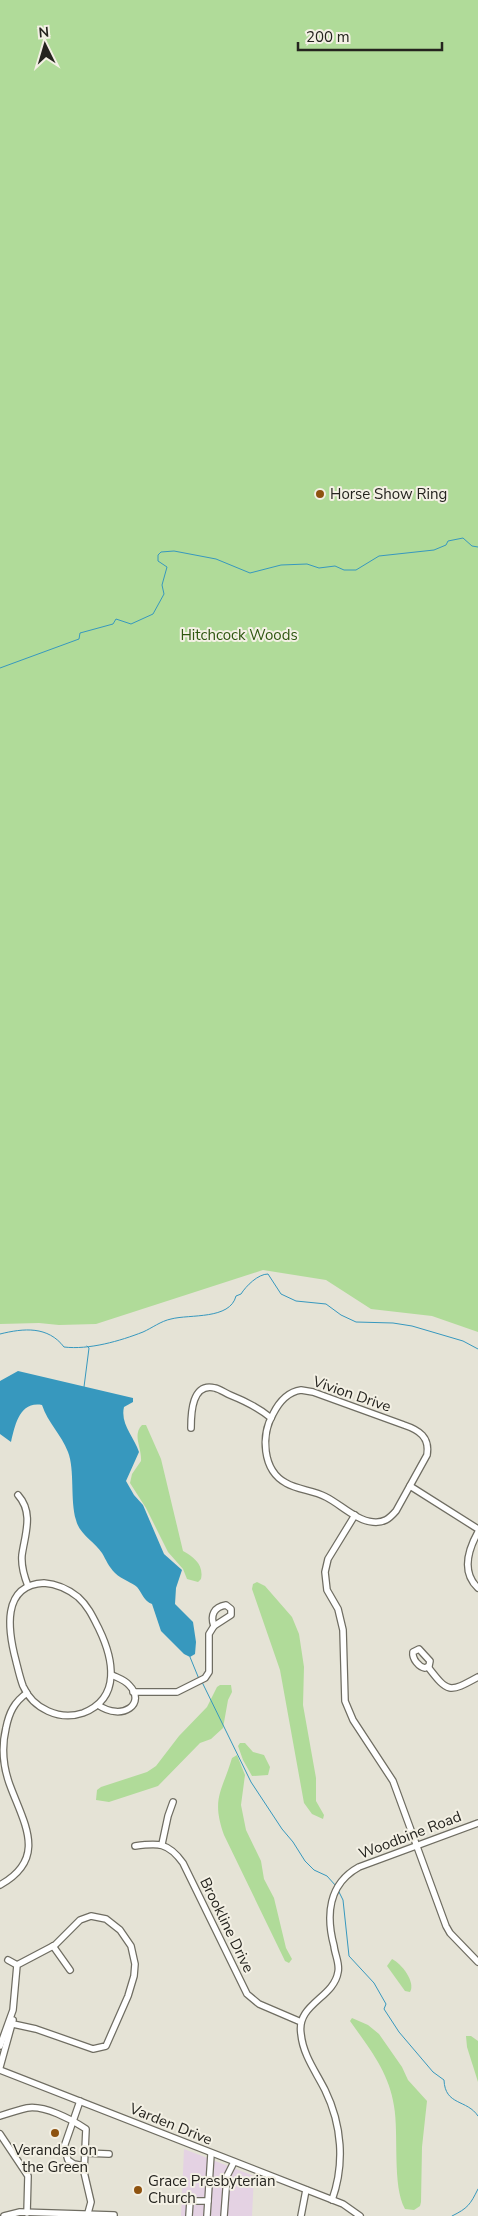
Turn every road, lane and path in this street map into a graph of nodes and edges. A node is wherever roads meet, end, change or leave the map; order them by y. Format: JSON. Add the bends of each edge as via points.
{"nodes":[{"id":1,"x":271,"y":1418,"type":"junction"},
{"id":2,"x":191,"y":1428,"type":"dead end"},
{"id":3,"x":410,"y":1486,"type":"junction"},
{"id":4,"x":18,"y":1495,"type":"dead end"},
{"id":5,"x":355,"y":1515,"type":"junction"},
{"id":6,"x":478,"y":1531,"type":"edge"},
{"id":7,"x":28,"y":1586,"type":"junction"},
{"id":8,"x":478,"y":1588,"type":"edge"},
{"id":9,"x":214,"y":1626,"type":"dead end"},
{"id":10,"x":428,"y":1667,"type":"dead end"},
{"id":11,"x":112,"y":1675,"type":"junction"},
{"id":12,"x":478,"y":1677,"type":"edge"},
{"id":13,"x":133,"y":1692,"type":"junction"},
{"id":14,"x":27,"y":1693,"type":"junction"},
{"id":15,"x":98,"y":1704,"type":"junction"},
{"id":16,"x":0,"y":1715,"type":"edge"},
{"id":17,"x":8,"y":1718,"type":"junction"},
{"id":18,"x":1,"y":1749,"type":"edge"},
{"id":19,"x":174,"y":1802,"type":"dead end"},
{"id":20,"x":478,"y":1823,"type":"edge"},
{"id":21,"x":162,"y":1844,"type":"junction"},
{"id":22,"x":417,"y":1845,"type":"junction"},
{"id":23,"x":134,"y":1846,"type":"dead end"},
{"id":24,"x":0,"y":1884,"type":"edge"},
{"id":25,"x":53,"y":1946,"type":"junction"},
{"id":26,"x":8,"y":1960,"type":"dead end"},
{"id":27,"x":478,"y":1962,"type":"edge"},
{"id":28,"x":17,"y":1964,"type":"junction"},
{"id":29,"x":70,"y":1970,"type":"dead end"},
{"id":30,"x":13,"y":2010,"type":"junction"},
{"id":31,"x":301,"y":2022,"type":"junction"},
{"id":32,"x":13,"y":2024,"type":"junction"},
{"id":33,"x":0,"y":2046,"type":"edge"},
{"id":34,"x":0,"y":2068,"type":"edge"},
{"id":35,"x":80,"y":2101,"type":"junction"},
{"id":36,"x":0,"y":2116,"type":"edge"},
{"id":37,"x":74,"y":2121,"type":"junction"},
{"id":38,"x":0,"y":2134,"type":"edge"},
{"id":39,"x":86,"y":2152,"type":"junction"},
{"id":40,"x":109,"y":2154,"type":"dead end"},
{"id":41,"x":211,"y":2154,"type":"junction"},
{"id":42,"x":234,"y":2162,"type":"junction"},
{"id":43,"x":84,"y":2166,"type":"junction"},
{"id":44,"x":306,"y":2190,"type":"junction"},
{"id":45,"x":332,"y":2200,"type":"junction"},
{"id":46,"x":208,"y":2201,"type":"junction"},
{"id":47,"x":27,"y":2213,"type":"junction"},
{"id":48,"x":88,"y":2214,"type":"junction"},
{"id":49,"x":114,"y":2215,"type":"edge"},
{"id":50,"x":4,"y":2216,"type":"edge"},
{"id":51,"x":190,"y":2216,"type":"edge"},
{"id":52,"x":207,"y":2216,"type":"edge"},
{"id":53,"x":224,"y":2216,"type":"edge"},
{"id":54,"x":301,"y":2216,"type":"edge"},
{"id":55,"x":360,"y":2216,"type":"edge"}],
"edges":[{"from":1,"to":2,"type":"street","via":[[247,1402],[209,1387],[195,1396]]},
{"from":1,"to":3,"type":"street","name":"Vivion Drive","via":[[288,1394],[304,1390],[418,1430],[426,1439],[428,1452]]},
{"from":1,"to":5,"type":"street","name":"Vivion Drive","via":[[267,1455],[274,1474],[286,1483],[325,1496]]},
{"from":3,"to":5,"type":"street","name":"Vivion Drive","via":[[389,1519],[372,1522]]},
{"from":3,"to":6,"type":"street"},
{"from":4,"to":7,"type":"street","via":[[27,1512],[22,1561]]},
{"from":5,"to":22,"type":"street","via":[[328,1559],[324,1572],[327,1590],[341,1622],[345,1701],[353,1720],[393,1781]]},
{"from":6,"to":8,"type":"street","via":[[467,1567]]},
{"from":7,"to":11,"type":"street","via":[[44,1582],[56,1585],[82,1600],[108,1648]]},
{"from":7,"to":14,"type":"street","via":[[16,1598],[9,1618],[11,1642]]},
{"from":9,"to":13,"type":"street","via":[[209,1634],[209,1672],[205,1678],[177,1692]]},
{"from":10,"to":12,"type":"street","via":[[449,1689],[459,1688]]},
{"from":11,"to":13,"type":"street","via":[[127,1683]]},
{"from":11,"to":15,"type":"street"},
{"from":13,"to":15,"type":"street","via":[[132,1704],[123,1712],[112,1712]]},
{"from":14,"to":15,"type":"street","via":[[43,1708],[63,1716],[85,1712]]},
{"from":14,"to":17,"type":"street","via":[[14,1705]]},
{"from":16,"to":17,"type":"street"},
{"from":17,"to":18,"type":"street"},
{"from":18,"to":24,"type":"street","via":[[29,1841],[23,1864]]},
{"from":19,"to":21,"type":"street"},
{"from":20,"to":22,"type":"street","name":"Woodbine Road"},
{"from":21,"to":23,"type":"street"},
{"from":21,"to":31,"type":"street","name":"Brookline Drive","via":[[176,1853],[183,1863],[247,1994],[259,2004]]},
{"from":22,"to":27,"type":"street","via":[[446,1926]]},
{"from":22,"to":31,"type":"street","name":"Woodbine Road","via":[[358,1867],[338,1885],[331,1901],[329,1920],[338,1975],[310,2006]]},
{"from":25,"to":28,"type":"street"},
{"from":25,"to":29,"type":"street"},
{"from":25,"to":32,"type":"street","via":[[88,1916],[106,1919],[126,1937],[134,1958],[134,1976],[108,2044],[92,2049]]},
{"from":26,"to":28,"type":"street"},
{"from":28,"to":30,"type":"street"},
{"from":30,"to":32,"type":"street"},
{"from":30,"to":33,"type":"street"},
{"from":31,"to":45,"type":"street","via":[[302,2043],[329,2099],[337,2124],[341,2166]]},
{"from":32,"to":34,"type":"street"},
{"from":34,"to":35,"type":"street","name":"Varden Drive"},
{"from":35,"to":37,"type":"street"},
{"from":35,"to":41,"type":"street","name":"Varden Drive"},
{"from":36,"to":37,"type":"street","via":[[33,2108]]},
{"from":37,"to":39,"type":"street","via":[[86,2129]]},
{"from":37,"to":43,"type":"street","via":[[64,2147],[71,2162]]},
{"from":38,"to":47,"type":"street","via":[[28,2176]]},
{"from":39,"to":40,"type":"street"},
{"from":39,"to":43,"type":"street"},
{"from":41,"to":42,"type":"street","name":"Varden Drive"},
{"from":41,"to":46,"type":"street"},
{"from":42,"to":44,"type":"street","name":"Varden Drive"},
{"from":42,"to":53,"type":"street","via":[[227,2176]]},
{"from":43,"to":48,"type":"street","via":[[91,2202]]},
{"from":44,"to":45,"type":"street","name":"Varden Drive"},
{"from":44,"to":54,"type":"street"},
{"from":45,"to":55,"type":"street","name":"Varden Drive","via":[[348,2206]]},
{"from":46,"to":51,"type":"street","via":[[190,2201]]},
{"from":46,"to":52,"type":"street"},
{"from":47,"to":48,"type":"street"},
{"from":47,"to":50,"type":"street"},
{"from":48,"to":49,"type":"street"}]}
